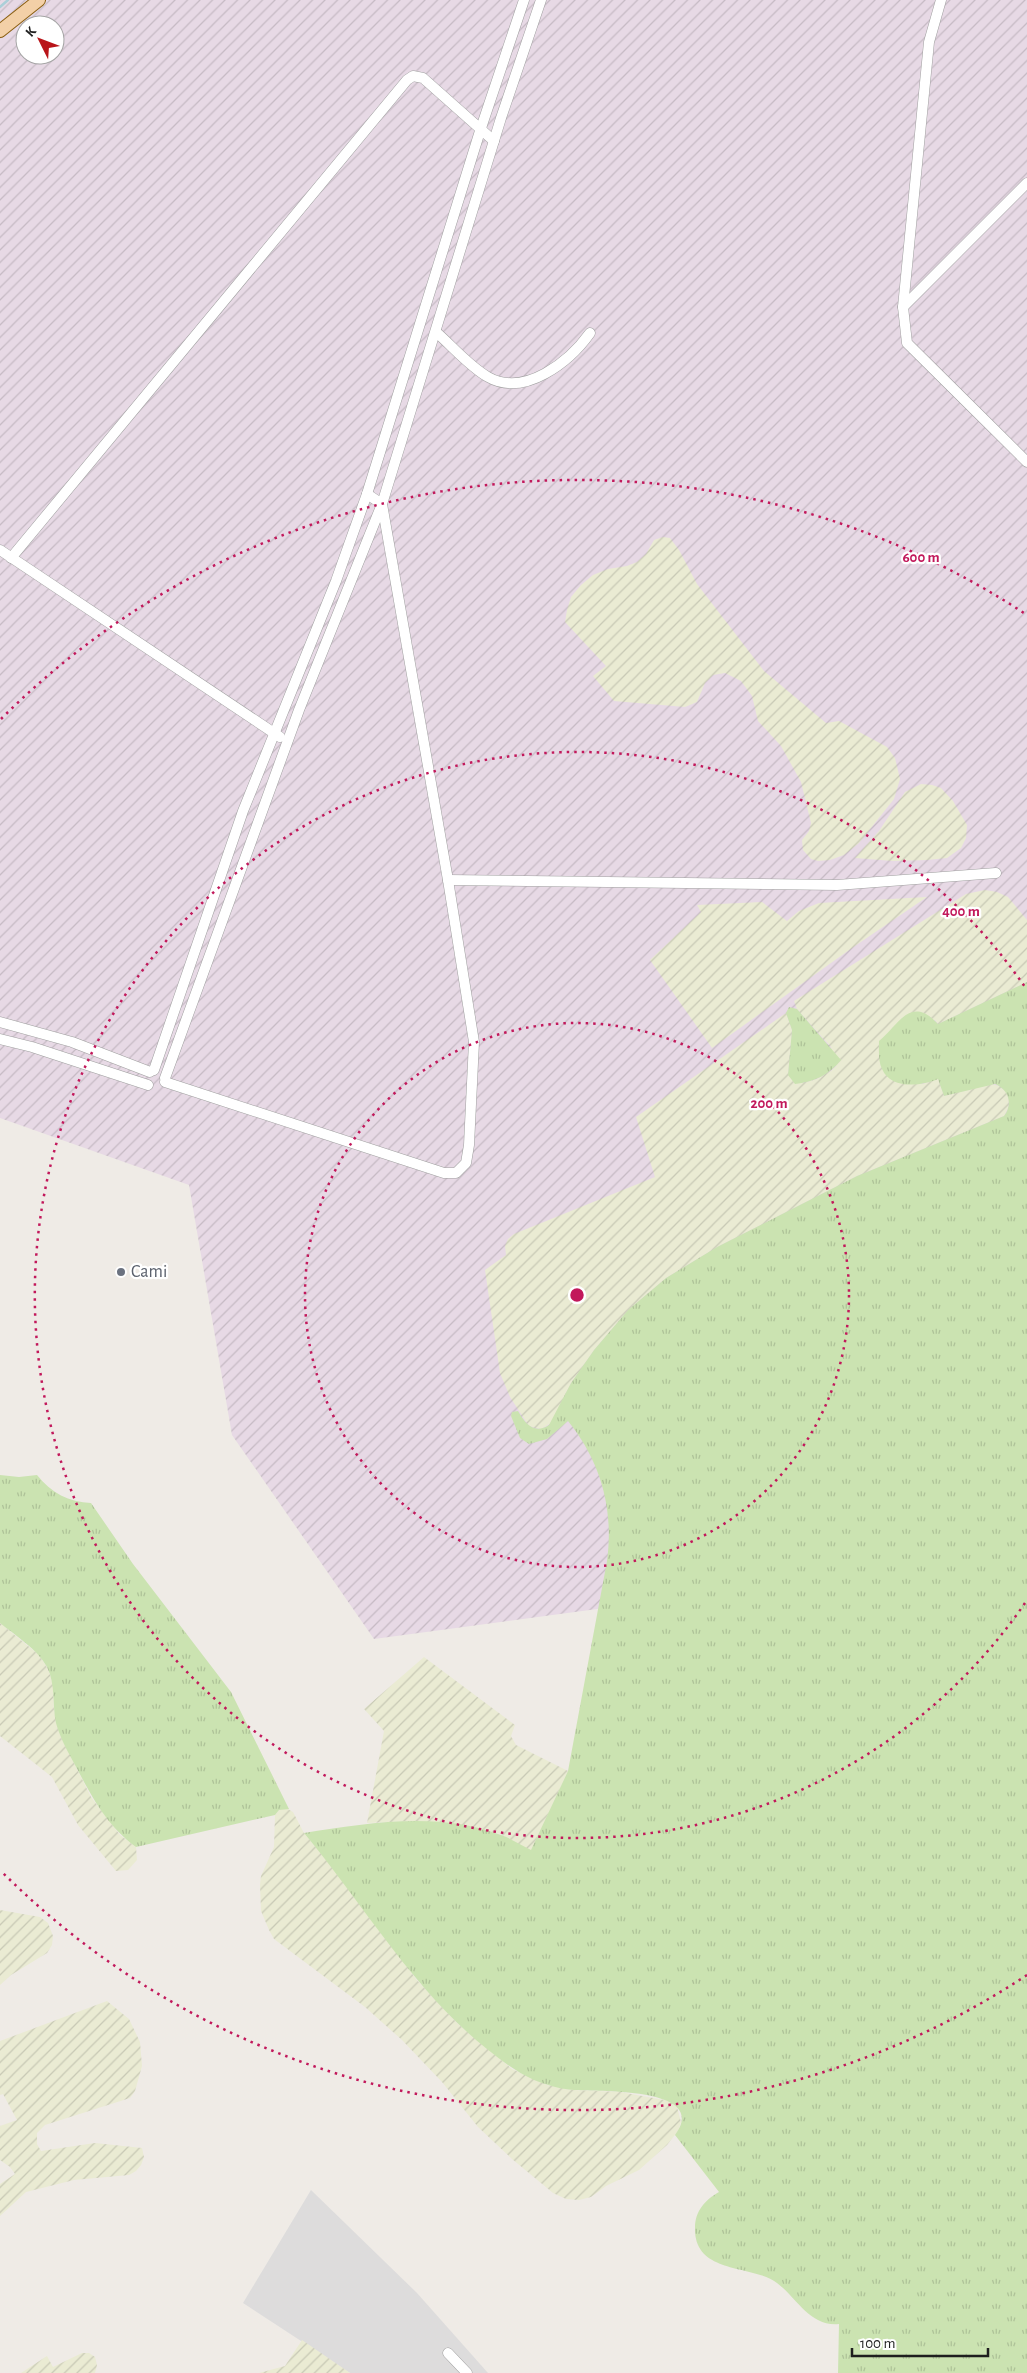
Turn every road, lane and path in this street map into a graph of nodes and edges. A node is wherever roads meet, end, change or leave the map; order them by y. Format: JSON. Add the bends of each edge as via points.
{"nodes":[{"id":1,"x":39,"y":0,"type":"edge"},
{"id":2,"x":524,"y":0,"type":"edge"},
{"id":3,"x":542,"y":0,"type":"edge"},
{"id":4,"x":941,"y":0,"type":"edge"},
{"id":5,"x":0,"y":31,"type":"edge"},
{"id":6,"x":480,"y":131,"type":"junction"},
{"id":7,"x":494,"y":141,"type":"junction"},
{"id":8,"x":1027,"y":183,"type":"edge"},
{"id":9,"x":903,"y":307,"type":"junction"},
{"id":10,"x":436,"y":332,"type":"junction"},
{"id":11,"x":590,"y":333,"type":"dead end"},
{"id":12,"x":1027,"y":462,"type":"edge"},
{"id":13,"x":366,"y":494,"type":"junction"},
{"id":14,"x":382,"y":504,"type":"junction"},
{"id":15,"x":0,"y":550,"type":"edge"},
{"id":16,"x":11,"y":558,"type":"junction"},
{"id":17,"x":274,"y":734,"type":"junction"},
{"id":18,"x":287,"y":741,"type":"junction"},
{"id":19,"x":996,"y":873,"type":"dead end"},
{"id":20,"x":448,"y":880,"type":"junction"},
{"id":21,"x":0,"y":1022,"type":"edge"},
{"id":22,"x":0,"y":1039,"type":"edge"},
{"id":23,"x":152,"y":1071,"type":"junction"},
{"id":24,"x":165,"y":1080,"type":"junction"},
{"id":25,"x":148,"y":1085,"type":"junction"},
{"id":26,"x":448,"y":2353,"type":"dead end"},
{"id":27,"x":467,"y":2373,"type":"edge"}],
"edges":[{"from":1,"to":5,"type":"main road"},
{"from":2,"to":6,"type":"street"},
{"from":3,"to":7,"type":"street"},
{"from":4,"to":9,"type":"street","via":[[929,42]]},
{"from":6,"to":7,"type":"street"},
{"from":6,"to":13,"type":"street"},
{"from":6,"to":16,"type":"street","via":[[426,80],[417,76],[407,80]]},
{"from":7,"to":10,"type":"street"},
{"from":8,"to":9,"type":"street"},
{"from":9,"to":12,"type":"street","via":[[907,343]]},
{"from":10,"to":11,"type":"street","via":[[486,376],[508,383],[526,380],[556,367],[575,352]]},
{"from":10,"to":14,"type":"street"},
{"from":13,"to":14,"type":"street"},
{"from":13,"to":17,"type":"street","via":[[336,581]]},
{"from":14,"to":18,"type":"street"},
{"from":14,"to":20,"type":"street"},
{"from":15,"to":16,"type":"street"},
{"from":16,"to":17,"type":"street"},
{"from":17,"to":18,"type":"street"},
{"from":17,"to":23,"type":"street","via":[[243,811]]},
{"from":18,"to":24,"type":"street"},
{"from":19,"to":20,"type":"street","via":[[837,885]]},
{"from":20,"to":24,"type":"street","via":[[474,1042],[469,1145],[466,1163],[460,1170],[444,1173]]},
{"from":21,"to":23,"type":"street","via":[[64,1039]]},
{"from":22,"to":25,"type":"street"},
{"from":23,"to":24,"type":"street","via":[[161,1072]]},
{"from":23,"to":25,"type":"street","via":[[146,1078]]},
{"from":24,"to":25,"type":"street","via":[[157,1088]]},
{"from":26,"to":27,"type":"street"}]}
